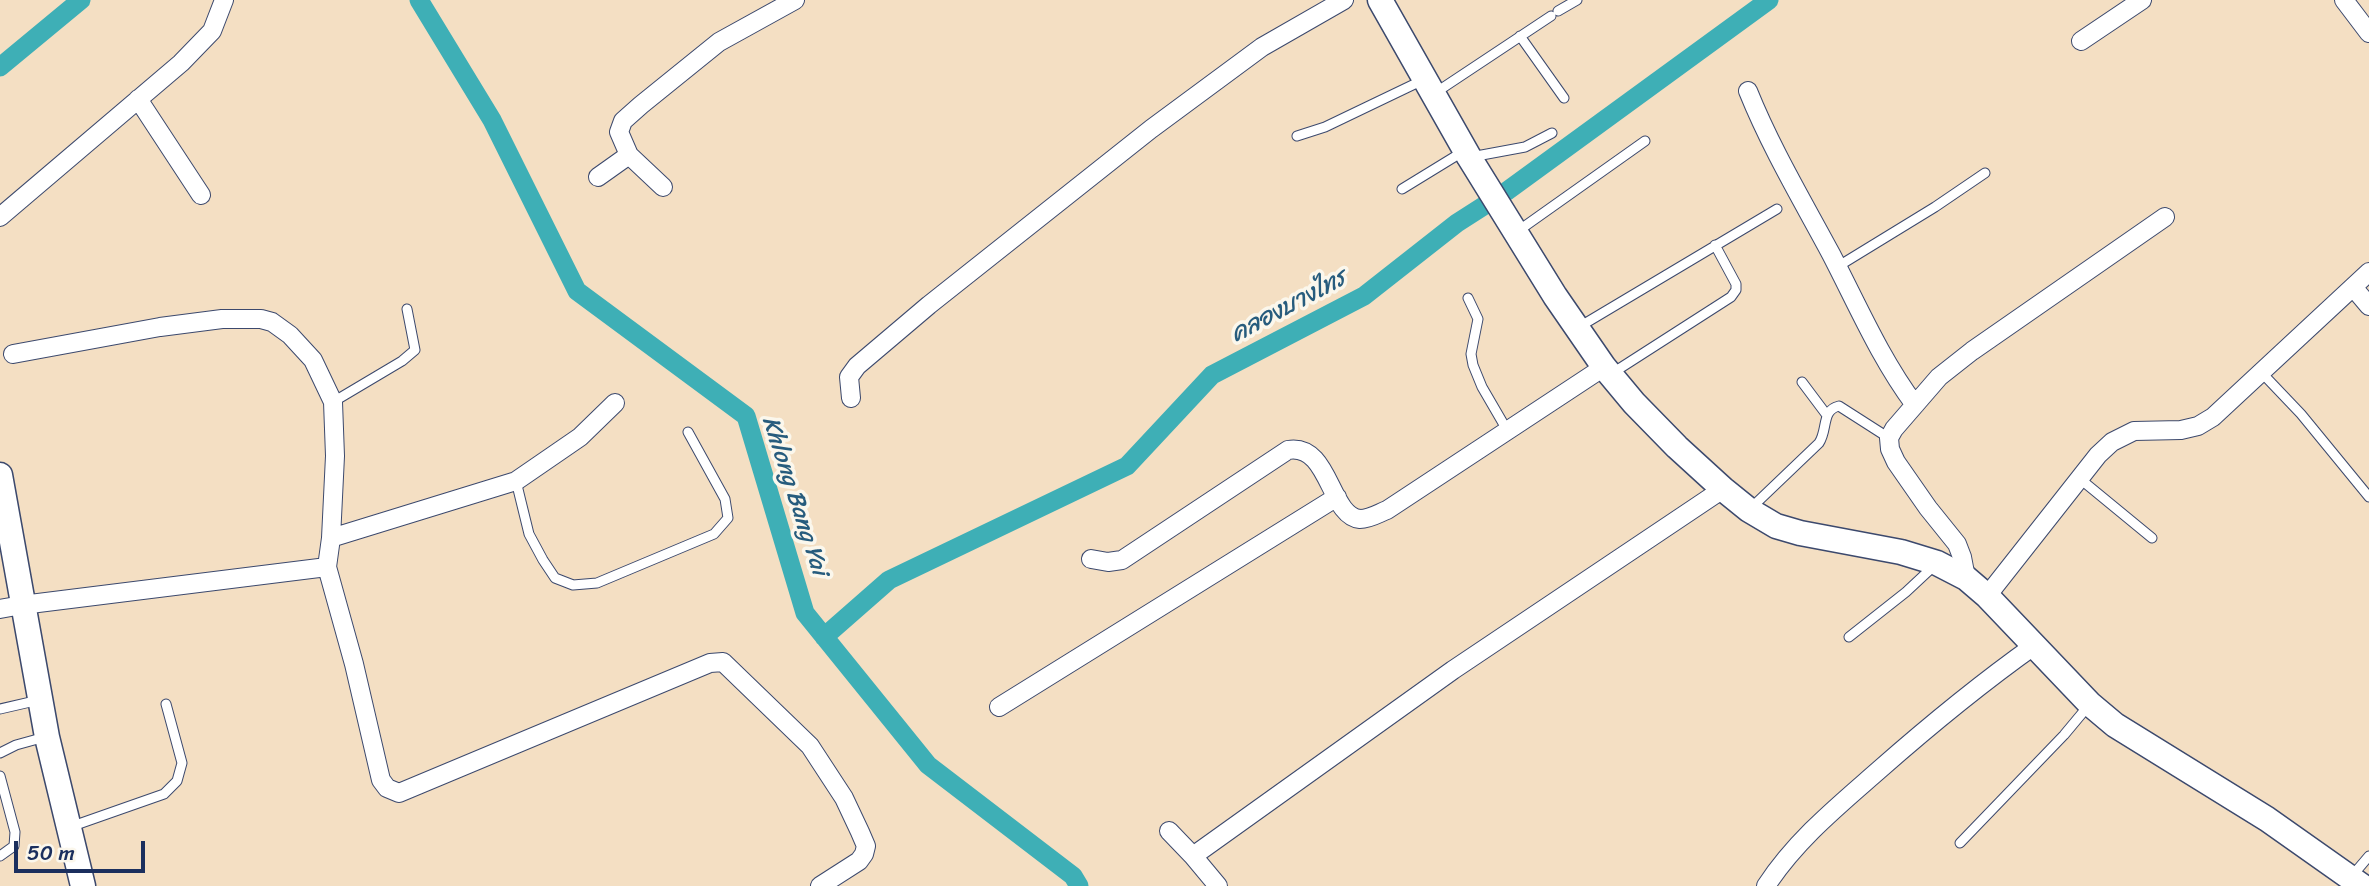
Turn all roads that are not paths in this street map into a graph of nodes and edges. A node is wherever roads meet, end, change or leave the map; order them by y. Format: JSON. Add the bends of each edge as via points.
{"nodes":[{"id":1,"x":225,"y":0,"type":"edge"},
{"id":2,"x":795,"y":0,"type":"edge"},
{"id":3,"x":1345,"y":0,"type":"edge"},
{"id":4,"x":1380,"y":0,"type":"edge"},
{"id":5,"x":1577,"y":0,"type":"edge"},
{"id":6,"x":2142,"y":0,"type":"edge"},
{"id":7,"x":2344,"y":0,"type":"edge"},
{"id":8,"x":2369,"y":33,"type":"edge"},
{"id":9,"x":1520,"y":36,"type":"junction"},
{"id":10,"x":2081,"y":41,"type":"dead end"},
{"id":11,"x":1429,"y":87,"type":"junction"},
{"id":12,"x":1748,"y":91,"type":"dead end"},
{"id":13,"x":1564,"y":98,"type":"dead end"},
{"id":14,"x":138,"y":99,"type":"junction"},
{"id":15,"x":1552,"y":133,"type":"dead end"},
{"id":16,"x":1297,"y":136,"type":"dead end"},
{"id":17,"x":1645,"y":141,"type":"dead end"},
{"id":18,"x":629,"y":155,"type":"junction"},
{"id":19,"x":1472,"y":161,"type":"junction"},
{"id":20,"x":1985,"y":173,"type":"dead end"},
{"id":21,"x":598,"y":177,"type":"dead end"},
{"id":22,"x":663,"y":187,"type":"dead end"},
{"id":23,"x":1402,"y":189,"type":"dead end"},
{"id":24,"x":201,"y":195,"type":"dead end"},
{"id":25,"x":1777,"y":209,"type":"dead end"},
{"id":26,"x":0,"y":217,"type":"edge"},
{"id":27,"x":2165,"y":217,"type":"dead end"},
{"id":28,"x":1511,"y":226,"type":"junction"},
{"id":29,"x":1715,"y":246,"type":"junction"},
{"id":30,"x":1837,"y":267,"type":"junction"},
{"id":31,"x":2369,"y":272,"type":"edge"},
{"id":32,"x":2353,"y":287,"type":"junction"},
{"id":33,"x":1468,"y":298,"type":"dead end"},
{"id":34,"x":2369,"y":306,"type":"edge"},
{"id":35,"x":407,"y":309,"type":"dead end"},
{"id":36,"x":1577,"y":328,"type":"junction"},
{"id":37,"x":13,"y":355,"type":"dead end"},
{"id":38,"x":1607,"y":370,"type":"junction"},
{"id":39,"x":2261,"y":372,"type":"junction"},
{"id":40,"x":1802,"y":382,"type":"dead end"},
{"id":41,"x":851,"y":398,"type":"dead end"},
{"id":42,"x":333,"y":402,"type":"junction"},
{"id":43,"x":615,"y":403,"type":"dead end"},
{"id":44,"x":1915,"y":405,"type":"junction"},
{"id":45,"x":1826,"y":414,"type":"junction"},
{"id":46,"x":1507,"y":430,"type":"junction"},
{"id":47,"x":688,"y":432,"type":"dead end"},
{"id":48,"x":1889,"y":438,"type":"junction"},
{"id":49,"x":0,"y":475,"type":"edge"},
{"id":50,"x":2080,"y":478,"type":"junction"},
{"id":51,"x":516,"y":481,"type":"junction"},
{"id":52,"x":1723,"y":489,"type":"junction"},
{"id":53,"x":1337,"y":496,"type":"junction"},
{"id":54,"x":2369,"y":498,"type":"edge"},
{"id":55,"x":1749,"y":510,"type":"junction"},
{"id":56,"x":2152,"y":537,"type":"dead end"},
{"id":57,"x":331,"y":538,"type":"junction"},
{"id":58,"x":1091,"y":559,"type":"dead end"},
{"id":59,"x":1937,"y":563,"type":"junction"},
{"id":60,"x":327,"y":567,"type":"junction"},
{"id":61,"x":1966,"y":578,"type":"junction"},
{"id":62,"x":1987,"y":596,"type":"junction"},
{"id":63,"x":11,"y":607,"type":"edge"},
{"id":64,"x":1849,"y":637,"type":"dead end"},
{"id":65,"x":2035,"y":645,"type":"junction"},
{"id":66,"x":40,"y":700,"type":"junction"},
{"id":67,"x":166,"y":704,"type":"dead end"},
{"id":68,"x":2090,"y":704,"type":"junction"},
{"id":69,"x":999,"y":707,"type":"dead end"},
{"id":70,"x":0,"y":709,"type":"edge"},
{"id":71,"x":47,"y":737,"type":"junction"},
{"id":72,"x":0,"y":753,"type":"edge"},
{"id":73,"x":0,"y":776,"type":"edge"},
{"id":74,"x":68,"y":828,"type":"junction"},
{"id":75,"x":1169,"y":831,"type":"dead end"},
{"id":76,"x":1960,"y":843,"type":"dead end"},
{"id":77,"x":0,"y":856,"type":"edge"},
{"id":78,"x":1193,"y":856,"type":"junction"},
{"id":79,"x":2369,"y":856,"type":"edge"},
{"id":80,"x":2357,"y":882,"type":"edge"},
{"id":81,"x":83,"y":886,"type":"edge"},
{"id":82,"x":820,"y":886,"type":"edge"},
{"id":83,"x":1218,"y":886,"type":"edge"},
{"id":84,"x":1766,"y":886,"type":"edge"}],
"edges":[{"from":1,"to":14,"type":"street","via":[[212,32]]},
{"from":2,"to":18,"type":"street","via":[[719,42],[623,121],[619,132]]},
{"from":3,"to":41,"type":"street","via":[[1262,47],[1085,179],[857,366],[849,377]]},
{"from":4,"to":11,"type":"street"},
{"from":5,"to":9,"type":"lane"},
{"from":6,"to":10,"type":"street"},
{"from":7,"to":8,"type":"street"},
{"from":9,"to":11,"type":"lane"},
{"from":9,"to":13,"type":"lane"},
{"from":11,"to":16,"type":"lane"},
{"from":11,"to":19,"type":"street"},
{"from":12,"to":30,"type":"street"},
{"from":14,"to":24,"type":"street"},
{"from":14,"to":26,"type":"street"},
{"from":15,"to":19,"type":"lane","via":[[1525,147]]},
{"from":17,"to":28,"type":"lane"},
{"from":18,"to":21,"type":"street"},
{"from":18,"to":22,"type":"street"},
{"from":19,"to":23,"type":"lane"},
{"from":19,"to":28,"type":"street"},
{"from":20,"to":30,"type":"lane"},
{"from":25,"to":29,"type":"lane"},
{"from":27,"to":44,"type":"street","via":[[1972,351],[1939,377]]},
{"from":28,"to":36,"type":"street"},
{"from":29,"to":36,"type":"lane"},
{"from":29,"to":38,"type":"lane","via":[[1736,284],[1731,297]]},
{"from":30,"to":44,"type":"street","via":[[1868,331]]},
{"from":31,"to":32,"type":"street"},
{"from":32,"to":34,"type":"street"},
{"from":32,"to":39,"type":"street"},
{"from":33,"to":46,"type":"lane","via":[[1478,319],[1473,365]]},
{"from":35,"to":42,"type":"lane","via":[[415,350]]},
{"from":36,"to":38,"type":"street"},
{"from":37,"to":42,"type":"street","via":[[160,327],[261,319],[290,335],[313,360]]},
{"from":38,"to":46,"type":"street"},
{"from":38,"to":52,"type":"street","via":[[1668,438]]},
{"from":39,"to":50,"type":"street","via":[[2198,426],[2123,435],[2098,454]]},
{"from":39,"to":54,"type":"lane"},
{"from":40,"to":45,"type":"lane"},
{"from":42,"to":57,"type":"street"},
{"from":43,"to":51,"type":"street","via":[[580,437]]},
{"from":44,"to":48,"type":"street"},
{"from":45,"to":48,"type":"lane","via":[[1839,406]]},
{"from":45,"to":55,"type":"lane","via":[[1825,435],[1819,443]]},
{"from":46,"to":53,"type":"street","via":[[1369,518],[1351,516]]},
{"from":47,"to":51,"type":"lane","via":[[725,499],[728,518],[714,534],[597,583],[573,585],[555,578],[529,534]]},
{"from":48,"to":61,"type":"street","via":[[1896,462],[1957,544]]},
{"from":49,"to":63,"type":"street"},
{"from":50,"to":56,"type":"lane"},
{"from":50,"to":62,"type":"street"},
{"from":51,"to":57,"type":"street"},
{"from":52,"to":55,"type":"street"},
{"from":52,"to":78,"type":"street","via":[[1453,670]]},
{"from":53,"to":58,"type":"street","via":[[1308,452],[1288,450],[1122,560]]},
{"from":53,"to":69,"type":"street"},
{"from":55,"to":59,"type":"street","via":[[1800,533]]},
{"from":57,"to":60,"type":"street"},
{"from":59,"to":61,"type":"street"},
{"from":59,"to":64,"type":"lane"},
{"from":60,"to":63,"type":"street"},
{"from":60,"to":82,"type":"street","via":[[381,780],[387,788],[399,793],[710,663],[723,662],[810,746],[860,832],[866,846],[859,861]]},
{"from":61,"to":62,"type":"street"},
{"from":62,"to":65,"type":"street"},
{"from":63,"to":66,"type":"street"},
{"from":65,"to":68,"type":"street"},
{"from":65,"to":84,"type":"street","via":[[1986,680],[1843,801],[1798,844]]},
{"from":66,"to":70,"type":"lane"},
{"from":66,"to":71,"type":"street"},
{"from":67,"to":74,"type":"lane","via":[[182,763],[177,781],[164,794]]},
{"from":68,"to":76,"type":"lane"},
{"from":68,"to":80,"type":"street"},
{"from":71,"to":72,"type":"lane"},
{"from":71,"to":74,"type":"street"},
{"from":73,"to":77,"type":"lane","via":[[15,832],[14,846]]},
{"from":74,"to":81,"type":"street"},
{"from":75,"to":78,"type":"street"},
{"from":78,"to":83,"type":"street"},
{"from":79,"to":80,"type":"lane"}]}
